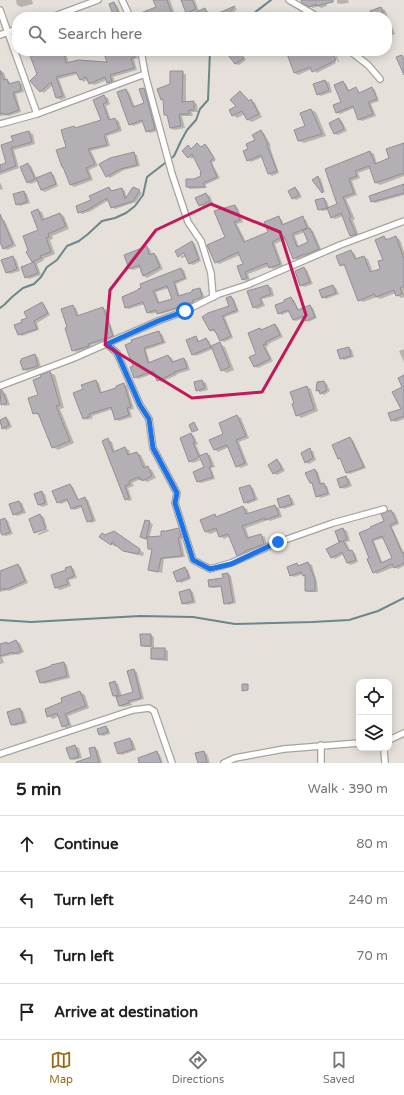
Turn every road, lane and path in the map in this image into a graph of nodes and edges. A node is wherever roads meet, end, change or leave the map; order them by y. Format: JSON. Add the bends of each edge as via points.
{"nodes":[{"id":1,"x":98,"y":0,"type":"edge"},
{"id":2,"x":122,"y":0,"type":"edge"},
{"id":3,"x":289,"y":0,"type":"edge"},
{"id":4,"x":0,"y":10,"type":"edge"},
{"id":5,"x":66,"y":12,"type":"edge"},
{"id":6,"x":128,"y":12,"type":"edge"},
{"id":7,"x":309,"y":12,"type":"edge"},
{"id":8,"x":12,"y":31,"type":"edge"},
{"id":9,"x":8,"y":32,"type":"junction"},
{"id":10,"x":0,"y":35,"type":"edge"},
{"id":11,"x":12,"y":43,"type":"edge"},
{"id":12,"x":16,"y":56,"type":"edge"},
{"id":13,"x":142,"y":56,"type":"edge"},
{"id":14,"x":356,"y":56,"type":"edge"},
{"id":15,"x":145,"y":74,"type":"junction"},
{"id":16,"x":380,"y":79,"type":"dead end"},
{"id":17,"x":37,"y":114,"type":"junction"},
{"id":18,"x":0,"y":124,"type":"edge"},
{"id":19,"x":404,"y":221,"type":"edge"},
{"id":20,"x":213,"y":297,"type":"junction"},
{"id":21,"x":107,"y":344,"type":"junction"},
{"id":22,"x":0,"y":386,"type":"edge"},
{"id":23,"x":384,"y":509,"type":"dead end"},
{"id":24,"x":404,"y":733,"type":"edge"},
{"id":25,"x":392,"y":739,"type":"edge"},
{"id":26,"x":356,"y":743,"type":"edge"},
{"id":27,"x":321,"y":745,"type":"junction"},
{"id":28,"x":384,"y":751,"type":"edge"},
{"id":29,"x":0,"y":754,"type":"edge"},
{"id":30,"x":172,"y":763,"type":"edge"},
{"id":31,"x":224,"y":763,"type":"edge"},
{"id":32,"x":321,"y":763,"type":"edge"},
{"id":33,"x":385,"y":763,"type":"edge"}],
"edges":[{"from":1,"to":5,"type":"street"},
{"from":2,"to":6,"type":"street"},
{"from":3,"to":7,"type":"street"},
{"from":4,"to":9,"type":"street"},
{"from":8,"to":9,"type":"street"},
{"from":9,"to":10,"type":"street"},
{"from":9,"to":11,"type":"street"},
{"from":12,"to":17,"type":"street"},
{"from":13,"to":15,"type":"street"},
{"from":14,"to":16,"type":"street"},
{"from":15,"to":17,"type":"street"},
{"from":15,"to":20,"type":"street","via":[[188,222],[201,240],[211,273]]},
{"from":17,"to":18,"type":"street"},
{"from":19,"to":20,"type":"street"},
{"from":20,"to":21,"type":"street"},
{"from":21,"to":22,"type":"street"},
{"from":21,"to":23,"type":"street","via":[[117,353],[149,419],[153,448],[177,493],[175,503],[193,560],[210,569],[231,564],[278,542]]},
{"from":24,"to":25,"type":"street"},
{"from":26,"to":27,"type":"street"},
{"from":27,"to":31,"type":"street","via":[[284,749],[236,758]]},
{"from":27,"to":32,"type":"street"},
{"from":28,"to":33,"type":"street"},
{"from":29,"to":30,"type":"street","via":[[133,710],[149,708],[154,711]]}]}
